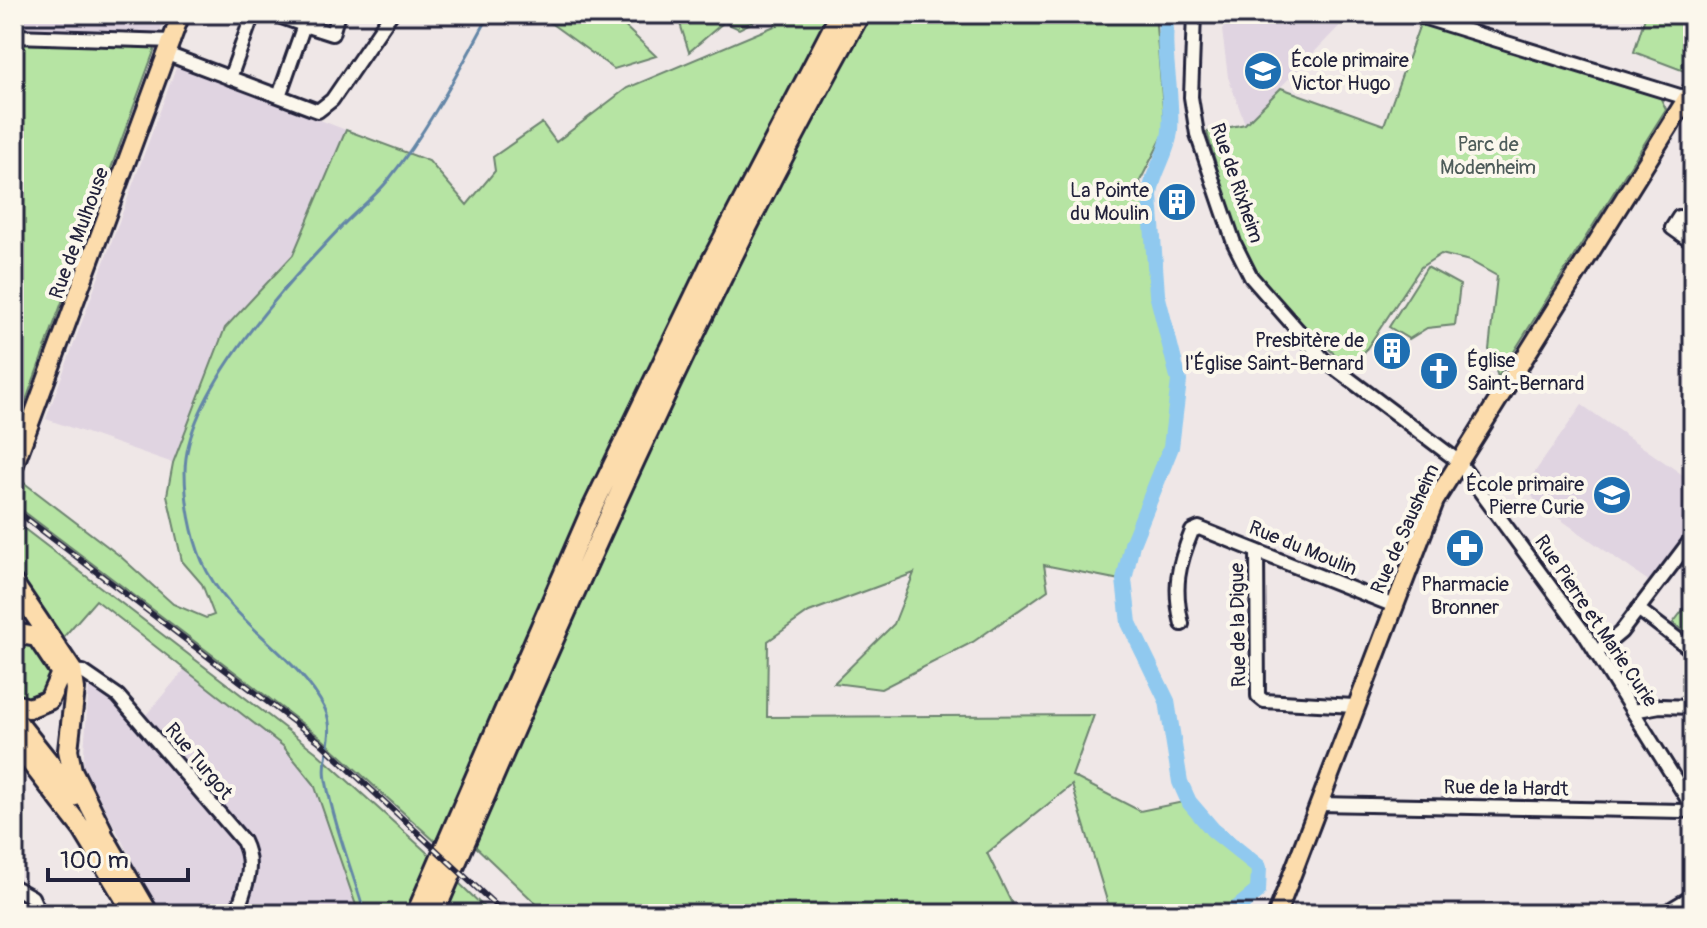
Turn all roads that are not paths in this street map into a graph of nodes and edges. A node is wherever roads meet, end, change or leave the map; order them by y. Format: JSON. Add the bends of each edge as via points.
{"nodes":[{"id":1,"x":181,"y":14,"type":"edge"},
{"id":2,"x":253,"y":14,"type":"edge"},
{"id":3,"x":273,"y":14,"type":"edge"},
{"id":4,"x":338,"y":14,"type":"edge"},
{"id":5,"x":391,"y":14,"type":"edge"},
{"id":6,"x":840,"y":14,"type":"edge"},
{"id":7,"x":860,"y":14,"type":"edge"},
{"id":8,"x":1194,"y":14,"type":"edge"},
{"id":9,"x":1412,"y":14,"type":"edge"},
{"id":10,"x":304,"y":25,"type":"junction"},
{"id":11,"x":14,"y":36,"type":"edge"},
{"id":12,"x":170,"y":47,"type":"junction"},
{"id":13,"x":230,"y":78,"type":"junction"},
{"id":14,"x":279,"y":96,"type":"junction"},
{"id":15,"x":1691,"y":101,"type":"edge"},
{"id":16,"x":1693,"y":227,"type":"edge"},
{"id":17,"x":1693,"y":243,"type":"edge"},
{"id":18,"x":1458,"y":461,"type":"junction"},
{"id":19,"x":14,"y":467,"type":"edge"},
{"id":20,"x":1693,"y":537,"type":"edge"},
{"id":21,"x":1257,"y":551,"type":"junction"},
{"id":22,"x":15,"y":588,"type":"edge"},
{"id":23,"x":1392,"y":605,"type":"junction"},
{"id":24,"x":1638,"y":609,"type":"junction"},
{"id":25,"x":14,"y":619,"type":"edge"},
{"id":26,"x":1182,"y":624,"type":"dead end"},
{"id":27,"x":14,"y":633,"type":"edge"},
{"id":28,"x":37,"y":637,"type":"junction"},
{"id":29,"x":1693,"y":651,"type":"edge"},
{"id":30,"x":1596,"y":653,"type":"junction"},
{"id":31,"x":66,"y":672,"type":"junction"},
{"id":32,"x":14,"y":704,"type":"edge"},
{"id":33,"x":1354,"y":706,"type":"junction"},
{"id":34,"x":1693,"y":707,"type":"edge"},
{"id":35,"x":1633,"y":711,"type":"junction"},
{"id":36,"x":14,"y":718,"type":"edge"},
{"id":37,"x":14,"y":741,"type":"edge"},
{"id":38,"x":1318,"y":804,"type":"junction"},
{"id":39,"x":1692,"y":808,"type":"edge"},
{"id":40,"x":102,"y":830,"type":"junction"},
{"id":41,"x":14,"y":887,"type":"edge"},
{"id":42,"x":1287,"y":893,"type":"junction"},
{"id":43,"x":1693,"y":896,"type":"edge"},
{"id":44,"x":40,"y":914,"type":"edge"},
{"id":45,"x":134,"y":914,"type":"edge"},
{"id":46,"x":149,"y":914,"type":"edge"},
{"id":47,"x":236,"y":914,"type":"edge"},
{"id":48,"x":416,"y":914,"type":"edge"},
{"id":49,"x":434,"y":914,"type":"edge"},
{"id":50,"x":1277,"y":914,"type":"edge"},
{"id":51,"x":1283,"y":914,"type":"edge"},
{"id":52,"x":1663,"y":914,"type":"edge"}],
"edges":[{"from":1,"to":12,"type":"main road","name":"Rue de Mulhouse"},
{"from":2,"to":13,"type":"street"},
{"from":3,"to":10,"type":"street"},
{"from":4,"to":10,"type":"street","via":[[332,34]]},
{"from":5,"to":14,"type":"street","via":[[324,109],[312,110]]},
{"from":6,"to":48,"type":"highway","via":[[603,484]]},
{"from":7,"to":49,"type":"highway","via":[[646,434]]},
{"from":8,"to":18,"type":"street","name":"Rue de Rixheim","via":[[1191,97],[1197,134],[1251,277],[1324,360]]},
{"from":9,"to":15,"type":"street"},
{"from":10,"to":14,"type":"street"},
{"from":11,"to":12,"type":"street"},
{"from":12,"to":13,"type":"street"},
{"from":12,"to":19,"type":"main road","name":"Rue de Mulhouse"},
{"from":13,"to":14,"type":"street"},
{"from":15,"to":18,"type":"main road","name":"Rue de Sausheim"},
{"from":16,"to":17,"type":"street","via":[[1679,217],[1672,228]]},
{"from":18,"to":23,"type":"main road","name":"Rue de Sausheim","via":[[1435,501]]},
{"from":18,"to":30,"type":"street","name":"Rue Pierre et Marie Curie"},
{"from":20,"to":24,"type":"street"},
{"from":21,"to":23,"type":"street","name":"Rue du Moulin"},
{"from":21,"to":26,"type":"street","name":"Rue du Moulin","via":[[1199,528],[1192,531],[1175,584]]},
{"from":21,"to":33,"type":"street","name":"Rue de la Digue","via":[[1258,696],[1264,701]]},
{"from":22,"to":31,"type":"highway"},
{"from":23,"to":33,"type":"main road","name":"Rue de Sausheim"},
{"from":24,"to":29,"type":"street"},
{"from":24,"to":30,"type":"street"},
{"from":25,"to":28,"type":"highway"},
{"from":27,"to":28,"type":"highway"},
{"from":28,"to":31,"type":"highway"},
{"from":30,"to":35,"type":"street","name":"Rue Pierre et Marie Curie"},
{"from":31,"to":32,"type":"highway","via":[[49,700],[29,708]]},
{"from":31,"to":40,"type":"highway","via":[[75,689],[70,760]]},
{"from":31,"to":47,"type":"street","name":"Rue Turgot","via":[[83,672],[118,696],[243,841],[250,874]]},
{"from":33,"to":38,"type":"main road","name":"Rue de Sausheim"},
{"from":34,"to":35,"type":"street"},
{"from":35,"to":39,"type":"street","name":"Rue Pierre et Marie Curie"},
{"from":36,"to":40,"type":"highway"},
{"from":37,"to":45,"type":"highway","via":[[83,830]]},
{"from":38,"to":39,"type":"street","name":"Rue de la Hardt"},
{"from":38,"to":42,"type":"main road","name":"Rue de Sausheim"},
{"from":40,"to":46,"type":"highway"},
{"from":41,"to":44,"type":"street","via":[[32,897]]},
{"from":42,"to":50,"type":"main road","name":"Rue de Sausheim"},
{"from":42,"to":51,"type":"main road","name":"Rue de Sausheim"},
{"from":43,"to":52,"type":"street"}]}
